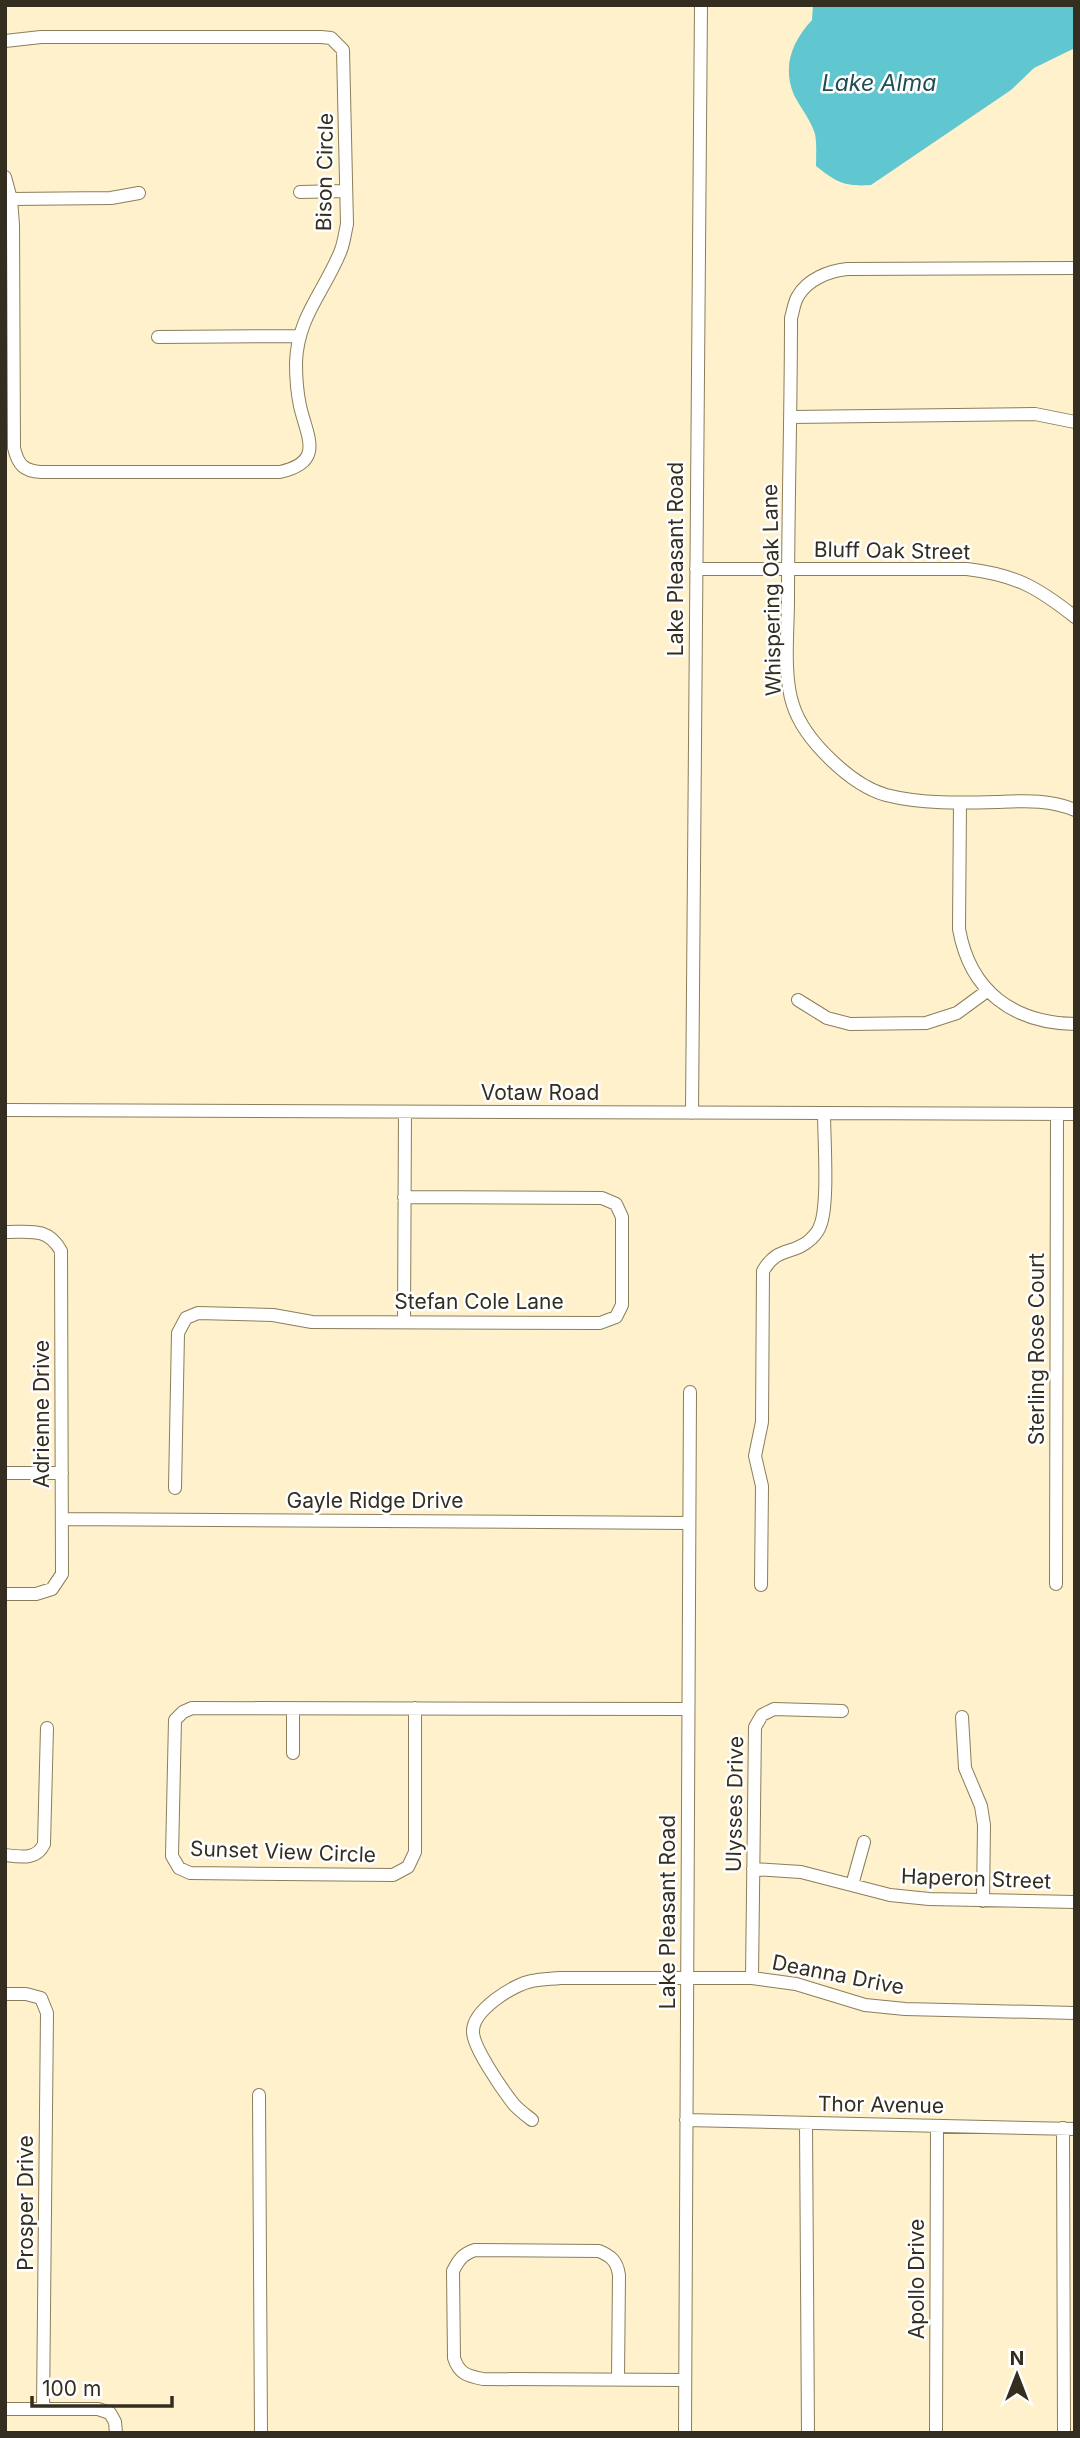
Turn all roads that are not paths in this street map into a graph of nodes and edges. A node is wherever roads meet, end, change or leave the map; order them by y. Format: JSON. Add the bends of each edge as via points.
{"nodes":[{"id":1,"x":701,"y":5,"type":"edge"},
{"id":2,"x":5,"y":41,"type":"edge"},
{"id":3,"x":5,"y":177,"type":"edge"},
{"id":4,"x":346,"y":191,"type":"junction"},
{"id":5,"x":300,"y":192,"type":"dead end"},
{"id":6,"x":139,"y":194,"type":"dead end"},
{"id":7,"x":11,"y":199,"type":"junction"},
{"id":8,"x":1075,"y":268,"type":"edge"},
{"id":9,"x":9,"y":336,"type":"edge"},
{"id":10,"x":299,"y":336,"type":"junction"},
{"id":11,"x":159,"y":337,"type":"dead end"},
{"id":12,"x":791,"y":417,"type":"junction"},
{"id":13,"x":1075,"y":422,"type":"edge"},
{"id":14,"x":695,"y":569,"type":"junction"},
{"id":15,"x":789,"y":569,"type":"junction"},
{"id":16,"x":1075,"y":617,"type":"edge"},
{"id":17,"x":960,"y":803,"type":"junction"},
{"id":18,"x":1075,"y":810,"type":"edge"},
{"id":19,"x":987,"y":991,"type":"junction"},
{"id":20,"x":798,"y":1000,"type":"dead end"},
{"id":21,"x":1075,"y":1024,"type":"edge"},
{"id":22,"x":5,"y":1110,"type":"edge"},
{"id":23,"x":405,"y":1112,"type":"junction"},
{"id":24,"x":692,"y":1113,"type":"junction"},
{"id":25,"x":824,"y":1113,"type":"junction"},
{"id":26,"x":1057,"y":1114,"type":"junction"},
{"id":27,"x":1075,"y":1114,"type":"edge"},
{"id":28,"x":404,"y":1197,"type":"junction"},
{"id":29,"x":5,"y":1232,"type":"edge"},
{"id":30,"x":404,"y":1321,"type":"junction"},
{"id":31,"x":690,"y":1392,"type":"dead end"},
{"id":32,"x":5,"y":1473,"type":"edge"},
{"id":33,"x":62,"y":1473,"type":"junction"},
{"id":34,"x":175,"y":1488,"type":"dead end"},
{"id":35,"x":62,"y":1519,"type":"junction"},
{"id":36,"x":688,"y":1522,"type":"junction"},
{"id":37,"x":1056,"y":1584,"type":"dead end"},
{"id":38,"x":761,"y":1585,"type":"dead end"},
{"id":39,"x":5,"y":1594,"type":"edge"},
{"id":40,"x":293,"y":1708,"type":"junction"},
{"id":41,"x":415,"y":1708,"type":"junction"},
{"id":42,"x":688,"y":1709,"type":"junction"},
{"id":43,"x":842,"y":1711,"type":"dead end"},
{"id":44,"x":962,"y":1717,"type":"dead end"},
{"id":45,"x":47,"y":1728,"type":"dead end"},
{"id":46,"x":293,"y":1753,"type":"dead end"},
{"id":47,"x":864,"y":1842,"type":"dead end"},
{"id":48,"x":5,"y":1856,"type":"edge"},
{"id":49,"x":753,"y":1869,"type":"junction"},
{"id":50,"x":852,"y":1885,"type":"junction"},
{"id":51,"x":983,"y":1901,"type":"junction"},
{"id":52,"x":1075,"y":1902,"type":"edge"},
{"id":53,"x":752,"y":1978,"type":"junction"},
{"id":54,"x":687,"y":1980,"type":"junction"},
{"id":55,"x":5,"y":1994,"type":"edge"},
{"id":56,"x":1075,"y":2013,"type":"edge"},
{"id":57,"x":259,"y":2095,"type":"dead end"},
{"id":58,"x":532,"y":2120,"type":"dead end"},
{"id":59,"x":686,"y":2120,"type":"junction"},
{"id":60,"x":806,"y":2123,"type":"junction"},
{"id":61,"x":937,"y":2126,"type":"junction"},
{"id":62,"x":1069,"y":2128,"type":"edge"},
{"id":63,"x":618,"y":2379,"type":"junction"},
{"id":64,"x":685,"y":2379,"type":"junction"},
{"id":65,"x":5,"y":2409,"type":"edge"},
{"id":66,"x":43,"y":2409,"type":"junction"},
{"id":67,"x":116,"y":2433,"type":"edge"},
{"id":68,"x":261,"y":2433,"type":"edge"},
{"id":69,"x":685,"y":2433,"type":"edge"},
{"id":70,"x":808,"y":2433,"type":"edge"},
{"id":71,"x":936,"y":2433,"type":"edge"},
{"id":72,"x":1064,"y":2433,"type":"edge"}],
"edges":[{"from":1,"to":14,"type":"street","name":"Lake Pleasant Road"},
{"from":2,"to":4,"type":"street","name":"Bison Circle","via":[[41,37],[331,38],[345,58]]},
{"from":3,"to":7,"type":"street"},
{"from":4,"to":5,"type":"street"},
{"from":4,"to":10,"type":"street","name":"Bison Circle","via":[[342,249]]},
{"from":6,"to":7,"type":"street"},
{"from":7,"to":9,"type":"street"},
{"from":8,"to":12,"type":"street","name":"Whispering Oak Lane","via":[[829,271],[797,296],[791,318]]},
{"from":9,"to":10,"type":"street","name":"Bison Circle","via":[[14,448],[20,465],[41,472],[295,469],[310,452],[311,443],[296,383]]},
{"from":10,"to":11,"type":"street"},
{"from":12,"to":13,"type":"street","via":[[1035,414]]},
{"from":12,"to":15,"type":"street","name":"Whispering Oak Lane"},
{"from":14,"to":15,"type":"street","name":"Bluff Oak Street"},
{"from":14,"to":24,"type":"street","name":"Lake Pleasant Road"},
{"from":15,"to":16,"type":"street","name":"Bluff Oak Street","via":[[998,573],[1023,581]]},
{"from":15,"to":17,"type":"street","name":"Whispering Oak Lane","via":[[793,706],[824,754],[855,781],[885,795]]},
{"from":17,"to":18,"type":"street","name":"Whispering Oak Lane","via":[[1040,801]]},
{"from":17,"to":19,"type":"street","via":[[959,929],[971,971]]},
{"from":19,"to":20,"type":"street","via":[[957,1013],[926,1023],[850,1024],[827,1018]]},
{"from":19,"to":21,"type":"street","via":[[1032,1019]]},
{"from":22,"to":23,"type":"street","name":"Votaw Road"},
{"from":23,"to":24,"type":"street","name":"Votaw Road"},
{"from":23,"to":28,"type":"street"},
{"from":24,"to":25,"type":"street","name":"Votaw Road"},
{"from":25,"to":26,"type":"street","name":"Votaw Road"},
{"from":25,"to":38,"type":"street","via":[[820,1228],[810,1241],[778,1253],[763,1271],[762,1422],[755,1456],[762,1486]]},
{"from":26,"to":27,"type":"street","name":"Votaw Road"},
{"from":26,"to":37,"type":"street","name":"Sterling Rose Court"},
{"from":28,"to":30,"type":"street"},
{"from":28,"to":30,"type":"street","name":"Stefan Cole Lane","via":[[602,1198],[616,1204],[622,1217],[622,1305],[616,1317],[600,1323]]},
{"from":29,"to":33,"type":"street","name":"Adrienne Drive","via":[[41,1232],[55,1238],[61,1251]]},
{"from":30,"to":34,"type":"street","name":"Stefan Cole Lane","via":[[312,1322],[273,1315],[198,1313],[186,1318],[178,1333]]},
{"from":31,"to":36,"type":"street","name":"Lake Pleasant Road"},
{"from":32,"to":33,"type":"street"},
{"from":33,"to":35,"type":"street","name":"Adrienne Drive"},
{"from":35,"to":36,"type":"street","name":"Gayle Ridge Drive"},
{"from":35,"to":39,"type":"street","name":"Adrienne Drive","via":[[62,1574],[52,1589]]},
{"from":36,"to":42,"type":"street","name":"Lake Pleasant Road"},
{"from":40,"to":41,"type":"street","name":"Sunset View Circle"},
{"from":40,"to":41,"type":"street","name":"Sunset View Circle","via":[[192,1708],[175,1720],[172,1856],[179,1868],[190,1873],[393,1875],[408,1867],[415,1852]]},
{"from":40,"to":46,"type":"street"},
{"from":41,"to":42,"type":"street","name":"Sunset View Circle"},
{"from":42,"to":54,"type":"street","name":"Lake Pleasant Road"},
{"from":43,"to":49,"type":"street","name":"Ulysses Drive","via":[[774,1709],[762,1715],[755,1727]]},
{"from":44,"to":51,"type":"street","via":[[965,1768],[984,1825]]},
{"from":45,"to":48,"type":"street","via":[[44,1843],[33,1856]]},
{"from":47,"to":50,"type":"street"},
{"from":49,"to":50,"type":"street","name":"Haperon Street","via":[[801,1872]]},
{"from":49,"to":53,"type":"street","name":"Ulysses Drive"},
{"from":50,"to":51,"type":"street","name":"Haperon Street","via":[[890,1895]]},
{"from":51,"to":52,"type":"street","name":"Haperon Street"},
{"from":53,"to":54,"type":"street","name":"Deanna Drive"},
{"from":53,"to":56,"type":"street","name":"Deanna Drive","via":[[796,1984],[865,2005]]},
{"from":54,"to":58,"type":"street","name":"Deanna Drive","via":[[531,1981],[487,2006],[475,2021],[474,2040],[513,2104]]},
{"from":54,"to":59,"type":"street","name":"Lake Pleasant Road"},
{"from":55,"to":66,"type":"street","name":"Prosper Drive","via":[[41,1998],[47,2013]]},
{"from":57,"to":68,"type":"street"},
{"from":59,"to":60,"type":"street","name":"Thor Avenue"},
{"from":59,"to":64,"type":"street","name":"Lake Pleasant Road"},
{"from":60,"to":61,"type":"street","name":"Thor Avenue"},
{"from":60,"to":70,"type":"street"},
{"from":61,"to":62,"type":"street","name":"Thor Avenue"},
{"from":61,"to":71,"type":"street","name":"Apollo Drive"},
{"from":62,"to":72,"type":"street"},
{"from":63,"to":63,"type":"street","via":[[483,2379],[457,2368],[453,2271],[458,2260],[475,2250],[599,2251],[610,2256],[619,2275]]},
{"from":63,"to":64,"type":"street"},
{"from":64,"to":69,"type":"street","name":"Lake Pleasant Road"},
{"from":65,"to":66,"type":"street"},
{"from":66,"to":67,"type":"street","via":[[99,2409],[110,2413]]}]}
